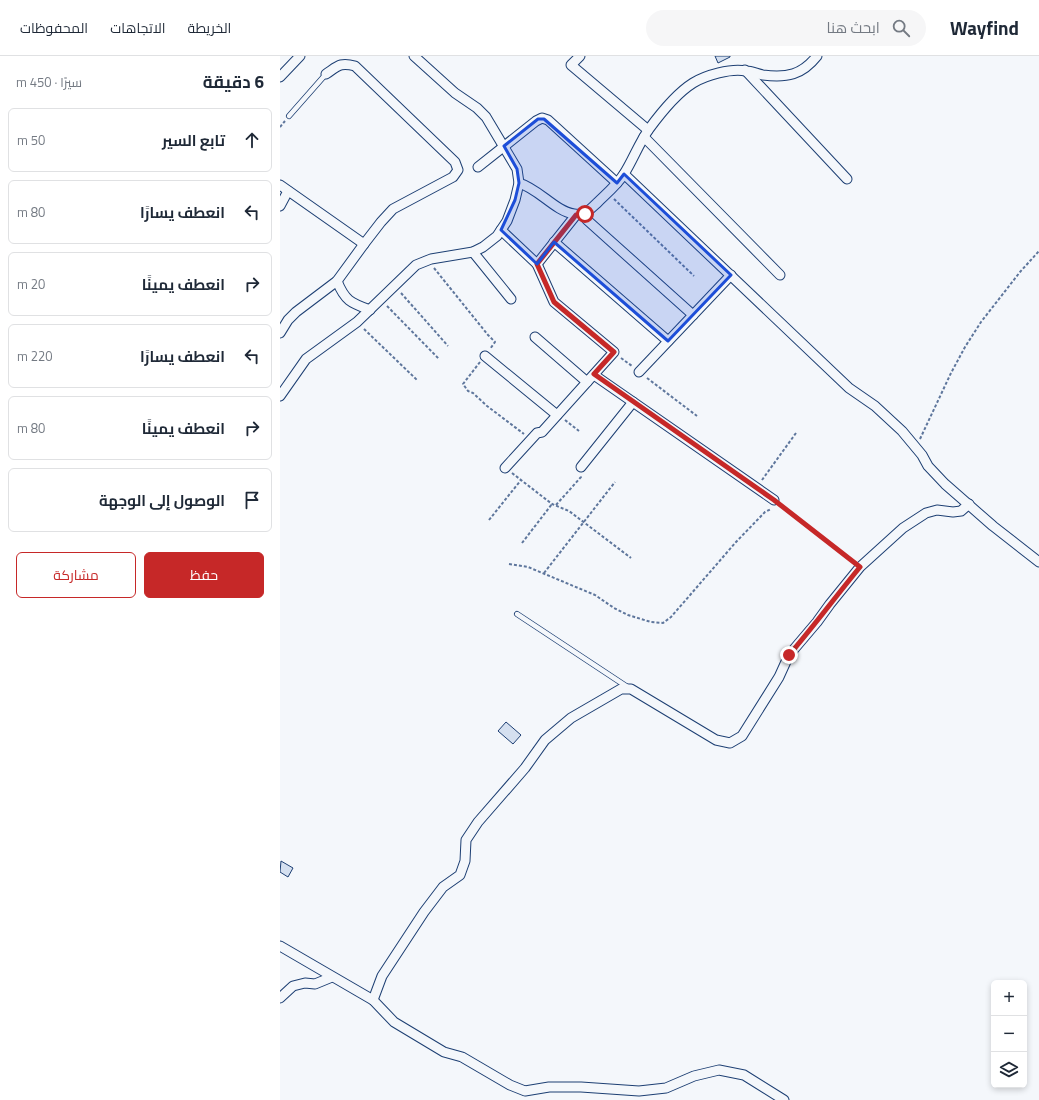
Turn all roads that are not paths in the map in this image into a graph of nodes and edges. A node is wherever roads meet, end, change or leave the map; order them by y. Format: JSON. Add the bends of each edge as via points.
{"nodes":[{"id":1,"x":300,"y":56,"type":"edge"},
{"id":2,"x":414,"y":56,"type":"edge"},
{"id":3,"x":580,"y":56,"type":"edge"},
{"id":4,"x":817,"y":56,"type":"edge"},
{"id":5,"x":745,"y":70,"type":"junction"},
{"id":6,"x":326,"y":74,"type":"joint"},
{"id":7,"x":280,"y":77,"type":"edge"},
{"id":8,"x":289,"y":116,"type":"dead end"},
{"id":9,"x":646,"y":134,"type":"junction"},
{"id":10,"x":504,"y":146,"type":"junction"},
{"id":11,"x":478,"y":167,"type":"dead end"},
{"id":12,"x":624,"y":174,"type":"junction"},
{"id":13,"x":847,"y":179,"type":"dead end"},
{"id":14,"x":519,"y":183,"type":"junction"},
{"id":15,"x":617,"y":183,"type":"junction"},
{"id":16,"x":280,"y":185,"type":"edge"},
{"id":17,"x":288,"y":192,"type":"junction"},
{"id":18,"x":280,"y":206,"type":"edge"},
{"id":19,"x":581,"y":214,"type":"junction"},
{"id":20,"x":501,"y":230,"type":"junction"},
{"id":21,"x":554,"y":242,"type":"junction"},
{"id":22,"x":364,"y":244,"type":"junction"},
{"id":23,"x":473,"y":252,"type":"junction"},
{"id":24,"x":537,"y":264,"type":"junction"},
{"id":25,"x":731,"y":275,"type":"junction"},
{"id":26,"x":780,"y":275,"type":"dead end"},
{"id":27,"x":337,"y":281,"type":"junction"},
{"id":28,"x":511,"y":299,"type":"dead end"},
{"id":29,"x":370,"y":310,"type":"junction"},
{"id":30,"x":693,"y":315,"type":"junction"},
{"id":31,"x":280,"y":333,"type":"edge"},
{"id":32,"x":535,"y":337,"type":"dead end"},
{"id":33,"x":668,"y":341,"type":"junction"},
{"id":34,"x":485,"y":356,"type":"road end"},
{"id":35,"x":639,"y":372,"type":"road end"},
{"id":36,"x":594,"y":374,"type":"junction"},
{"id":37,"x":587,"y":382,"type":"junction"},
{"id":38,"x":280,"y":396,"type":"edge"},
{"id":39,"x":633,"y":402,"type":"junction"},
{"id":40,"x":557,"y":415,"type":"junction"},
{"id":41,"x":581,"y":467,"type":"road end"},
{"id":42,"x":505,"y":468,"type":"road end"},
{"id":43,"x":774,"y":500,"type":"road end"},
{"id":44,"x":969,"y":504,"type":"junction"},
{"id":45,"x":1039,"y":562,"type":"edge"},
{"id":46,"x":517,"y":614,"type":"dead end"},
{"id":47,"x":631,"y":688,"type":"junction"},
{"id":48,"x":280,"y":946,"type":"edge"},
{"id":49,"x":332,"y":977,"type":"junction"},
{"id":50,"x":280,"y":998,"type":"edge"},
{"id":51,"x":372,"y":1000,"type":"junction"},
{"id":52,"x":784,"y":1100,"type":"edge"}],
"edges":[{"from":1,"to":7,"type":"street"},
{"from":2,"to":10,"type":"street","via":[[455,93],[482,112]]},
{"from":3,"to":9,"type":"street","via":[[571,64]]},
{"from":4,"to":5,"type":"street","via":[[807,67],[794,75],[763,75]]},
{"from":5,"to":9,"type":"street","via":[[708,76],[692,83]]},
{"from":5,"to":13,"type":"street"},
{"from":6,"to":8,"type":"lane"},
{"from":6,"to":22,"type":"street","via":[[345,63],[354,66],[458,167],[454,177],[393,210]]},
{"from":9,"to":12,"type":"street"},
{"from":9,"to":26,"type":"street"},
{"from":10,"to":11,"type":"street"},
{"from":10,"to":14,"type":"street","via":[[518,169]]},
{"from":10,"to":15,"type":"street","via":[[538,119],[548,120]]},
{"from":12,"to":15,"type":"street"},
{"from":12,"to":25,"type":"street"},
{"from":14,"to":19,"type":"street","via":[[528,186],[568,213]]},
{"from":14,"to":20,"type":"street","via":[[507,221]]},
{"from":15,"to":19,"type":"street"},
{"from":16,"to":17,"type":"street"},
{"from":17,"to":18,"type":"street"},
{"from":17,"to":22,"type":"street"},
{"from":19,"to":21,"type":"street"},
{"from":19,"to":30,"type":"street"},
{"from":20,"to":23,"type":"street","via":[[483,247]]},
{"from":20,"to":24,"type":"street"},
{"from":21,"to":24,"type":"street"},
{"from":21,"to":33,"type":"street"},
{"from":22,"to":27,"type":"street"},
{"from":23,"to":28,"type":"street"},
{"from":23,"to":29,"type":"street","via":[[428,260],[416,265]]},
{"from":24,"to":36,"type":"street","via":[[554,302],[614,352]]},
{"from":25,"to":30,"type":"street"},
{"from":25,"to":44,"type":"street","via":[[849,388],[902,431],[922,454],[928,466]]},
{"from":27,"to":29,"type":"street","via":[[349,301]]},
{"from":27,"to":31,"type":"street","via":[[296,312]]},
{"from":29,"to":38,"type":"street","via":[[306,359]]},
{"from":30,"to":33,"type":"street"},
{"from":32,"to":37,"type":"street"},
{"from":33,"to":35,"type":"street"},
{"from":34,"to":40,"type":"street"},
{"from":36,"to":37,"type":"street"},
{"from":36,"to":39,"type":"street"},
{"from":37,"to":40,"type":"street"},
{"from":39,"to":41,"type":"street"},
{"from":39,"to":43,"type":"street"},
{"from":40,"to":42,"type":"street"},
{"from":44,"to":45,"type":"street"},
{"from":44,"to":47,"type":"street","via":[[961,511],[937,510],[926,513],[903,528],[860,567],[789,655],[779,677],[742,736],[730,743],[716,740]]},
{"from":46,"to":47,"type":"lane"},
{"from":47,"to":51,"type":"street","via":[[621,689],[571,718],[545,740],[466,840],[465,861],[460,875],[443,887],[424,912],[382,976]]},
{"from":48,"to":49,"type":"street"},
{"from":49,"to":50,"type":"street","via":[[315,984],[293,986]]},
{"from":49,"to":51,"type":"street"},
{"from":51,"to":52,"type":"street","via":[[394,1022],[444,1052],[462,1057],[525,1092],[550,1087],[639,1091],[666,1088],[694,1076],[719,1070],[744,1075]]}]}
